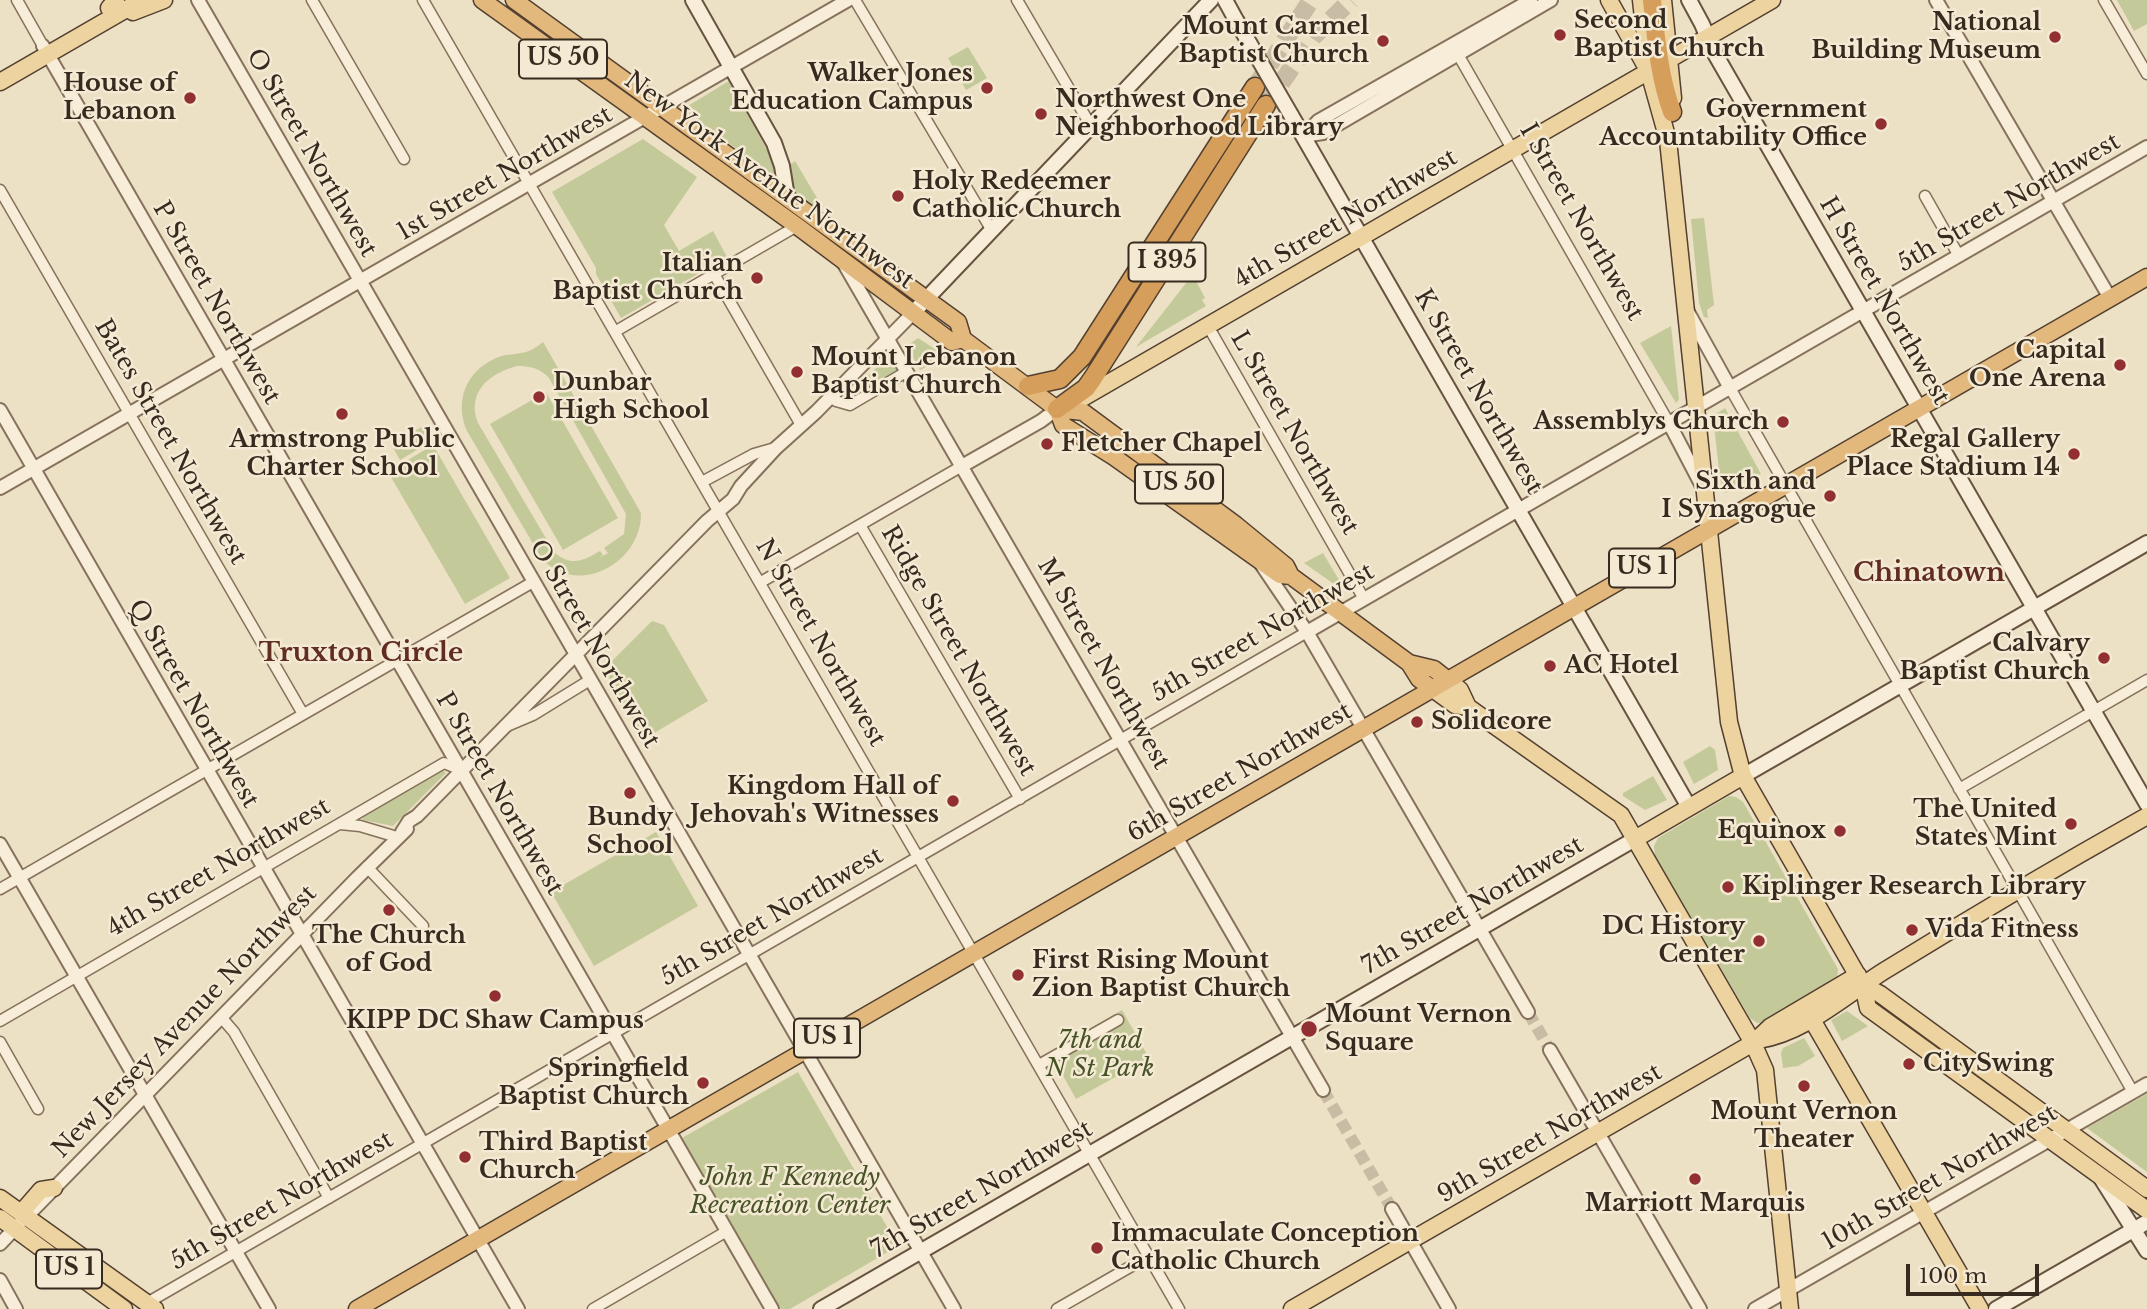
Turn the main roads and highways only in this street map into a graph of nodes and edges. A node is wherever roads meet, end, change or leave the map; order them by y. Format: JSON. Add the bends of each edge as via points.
{"nodes":[{"id":1,"x":142,"y":0,"type":"edge"},
{"id":2,"x":164,"y":0,"type":"edge"},
{"id":3,"x":482,"y":0,"type":"edge"},
{"id":4,"x":514,"y":0,"type":"edge"},
{"id":5,"x":694,"y":0,"type":"edge"},
{"id":6,"x":1212,"y":0,"type":"edge"},
{"id":7,"x":1225,"y":0,"type":"edge"},
{"id":8,"x":1609,"y":0,"type":"edge"},
{"id":9,"x":1641,"y":0,"type":"edge"},
{"id":10,"x":1652,"y":0,"type":"edge"},
{"id":11,"x":1663,"y":0,"type":"edge"},
{"id":12,"x":1689,"y":0,"type":"edge"},
{"id":13,"x":1772,"y":0,"type":"edge"},
{"id":14,"x":116,"y":3,"type":"edge"},
{"id":15,"x":101,"y":24,"type":"junction"},
{"id":16,"x":1708,"y":37,"type":"junction"},
{"id":17,"x":46,"y":50,"type":"junction"},
{"id":18,"x":1659,"y":66,"type":"junction"},
{"id":19,"x":0,"y":71,"type":"edge"},
{"id":20,"x":0,"y":82,"type":"edge"},
{"id":21,"x":1255,"y":87,"type":"tunnel mouth"},
{"id":22,"x":1266,"y":105,"type":"tunnel mouth"},
{"id":23,"x":1672,"y":112,"type":"joint"},
{"id":24,"x":1668,"y":140,"type":"junction"},
{"id":25,"x":787,"y":197,"type":"junction"},
{"id":26,"x":1361,"y":236,"type":"junction"},
{"id":27,"x":2147,"y":277,"type":"edge"},
{"id":28,"x":925,"y":298,"type":"junction"},
{"id":29,"x":912,"y":314,"type":"junction"},
{"id":30,"x":963,"y":339,"type":"junction"},
{"id":31,"x":1028,"y":386,"type":"junction"},
{"id":32,"x":1920,"y":408,"type":"junction"},
{"id":33,"x":1057,"y":409,"type":"junction"},
{"id":34,"x":1709,"y":530,"type":"junction"},
{"id":35,"x":2147,"y":543,"type":"edge"},
{"id":36,"x":1292,"y":576,"type":"junction"},
{"id":37,"x":1575,"y":607,"type":"junction"},
{"id":38,"x":2035,"y":608,"type":"junction"},
{"id":39,"x":1409,"y":663,"type":"junction"},
{"id":40,"x":1448,"y":680,"type":"junction"},
{"id":41,"x":1433,"y":689,"type":"junction"},
{"id":42,"x":1468,"y":707,"type":"junction"},
{"id":43,"x":1743,"y":776,"type":"junction"},
{"id":44,"x":2147,"y":804,"type":"edge"},
{"id":45,"x":1689,"y":807,"type":"junction"},
{"id":46,"x":2147,"y":816,"type":"edge"},
{"id":47,"x":1635,"y":839,"type":"junction"},
{"id":48,"x":1861,"y":980,"type":"junction"},
{"id":49,"x":1811,"y":1018,"type":"junction"},
{"id":50,"x":1756,"y":1042,"type":"junction"},
{"id":51,"x":2099,"y":1175,"type":"junction"},
{"id":52,"x":54,"y":1188,"type":"road end"},
{"id":53,"x":2147,"y":1189,"type":"edge"},
{"id":54,"x":0,"y":1198,"type":"edge"},
{"id":55,"x":2147,"y":1210,"type":"edge"},
{"id":56,"x":0,"y":1218,"type":"edge"},
{"id":57,"x":21,"y":1220,"type":"junction"},
{"id":58,"x":2147,"y":1222,"type":"edge"},
{"id":59,"x":2133,"y":1230,"type":"junction"},
{"id":60,"x":2147,"y":1251,"type":"edge"},
{"id":61,"x":151,"y":1306,"type":"edge"},
{"id":62,"x":124,"y":1309,"type":"edge"},
{"id":63,"x":357,"y":1309,"type":"edge"},
{"id":64,"x":821,"y":1309,"type":"edge"},
{"id":65,"x":1292,"y":1309,"type":"edge"},
{"id":66,"x":1790,"y":1309,"type":"edge"},
{"id":67,"x":1979,"y":1309,"type":"edge"},
{"id":68,"x":1996,"y":1309,"type":"edge"}],
"edges":[{"from":1,"to":15,"type":"main road"},
{"from":2,"to":15,"type":"main road"},
{"from":3,"to":29,"type":"highway","name":"New York Avenue Northwest","number":"US 50"},
{"from":4,"to":25,"type":"highway","name":"New York Avenue Northwest","number":"US 50"},
{"from":5,"to":25,"type":"main road","via":[[774,143]]},
{"from":6,"to":28,"type":"main road","name":"New Jersey Avenue Northwest"},
{"from":7,"to":26,"type":"main road","name":"K Street Northwest","bridge":true},
{"from":8,"to":18,"type":"main road"},
{"from":9,"to":18,"type":"main road"},
{"from":10,"to":18,"type":"highway"},
{"from":11,"to":18,"type":"main road"},
{"from":12,"to":16,"type":"main road","name":"H Street Northwest"},
{"from":13,"to":16,"type":"main road","name":"4th Street Northwest"},
{"from":14,"to":17,"type":"main road"},
{"from":15,"to":17,"type":"main road"},
{"from":16,"to":18,"type":"main road","name":"4th Street Northwest"},
{"from":16,"to":32,"type":"main road","name":"H Street Northwest"},
{"from":17,"to":19,"type":"main road"},
{"from":17,"to":20,"type":"main road"},
{"from":18,"to":23,"type":"highway"},
{"from":18,"to":24,"type":"main road"},
{"from":18,"to":26,"type":"main road","name":"4th Street Northwest"},
{"from":21,"to":31,"type":"highway","number":"I 395","via":[[1082,357],[1060,379]]},
{"from":22,"to":33,"type":"highway","number":"I 395","via":[[1093,378]]},
{"from":23,"to":24,"type":"main road"},
{"from":24,"to":34,"type":"main road"},
{"from":25,"to":28,"type":"highway","name":"New York Avenue Northwest","number":"US 50"},
{"from":26,"to":33,"type":"main road","name":"4th Street Northwest"},
{"from":26,"to":37,"type":"main road","name":"K Street Northwest"},
{"from":27,"to":32,"type":"highway","name":"6th Street Northwest","number":"US 1"},
{"from":28,"to":29,"type":"main road","name":"New Jersey Avenue Northwest"},
{"from":28,"to":30,"type":"highway","name":"New York Avenue Northwest","number":"US 50","via":[[958,322]]},
{"from":29,"to":30,"type":"highway","name":"New York Avenue Northwest","number":"US 50","via":[[952,342]]},
{"from":30,"to":31,"type":"highway","name":"New York Avenue Northwest","number":"US 50"},
{"from":31,"to":33,"type":"highway","name":"New York Avenue Northwest","number":"US 50"},
{"from":32,"to":34,"type":"highway","name":"6th Street Northwest","number":"US 1"},
{"from":32,"to":38,"type":"main road","name":"H Street Northwest"},
{"from":33,"to":36,"type":"highway","name":"New York Avenue Northwest","number":"US 50","via":[[1083,412],[1236,525]]},
{"from":33,"to":36,"type":"highway","name":"New York Avenue Northwest","number":"US 50","via":[[1063,425],[1280,575]]},
{"from":34,"to":37,"type":"highway","name":"6th Street Northwest","number":"US 1"},
{"from":34,"to":43,"type":"main road","via":[[1729,722]]},
{"from":35,"to":38,"type":"main road","name":"7th Street Northwest"},
{"from":36,"to":39,"type":"highway","name":"New York Avenue Northwest","number":"US 50"},
{"from":37,"to":40,"type":"highway","name":"6th Street Northwest","number":"US 1"},
{"from":37,"to":45,"type":"main road","name":"K Street Northwest"},
{"from":38,"to":43,"type":"main road","name":"7th Street Northwest"},
{"from":38,"to":44,"type":"main road","name":"H Street Northwest"},
{"from":39,"to":40,"type":"highway","name":"New York Avenue Northwest","number":"US 50","via":[[1434,670]]},
{"from":39,"to":41,"type":"highway","name":"New York Avenue Northwest","number":"US 50","via":[[1419,679]]},
{"from":40,"to":41,"type":"highway","name":"6th Street Northwest","number":"US 1"},
{"from":40,"to":42,"type":"main road","name":"New York Avenue Northwest","via":[[1460,690]]},
{"from":41,"to":42,"type":"main road","name":"New York Avenue Northwest","via":[[1455,705]]},
{"from":41,"to":63,"type":"highway","name":"6th Street Northwest","number":"US 1"},
{"from":42,"to":47,"type":"main road","name":"New York Avenue Northwest","via":[[1615,809]]},
{"from":43,"to":45,"type":"main road","name":"7th Street Northwest"},
{"from":43,"to":48,"type":"main road"},
{"from":45,"to":47,"type":"main road","name":"7th Street Northwest"},
{"from":46,"to":48,"type":"main road","name":"9th Street Northwest"},
{"from":47,"to":50,"type":"main road","name":"New York Avenue Northwest"},
{"from":47,"to":64,"type":"main road","name":"7th Street Northwest"},
{"from":48,"to":49,"type":"main road","name":"9th Street Northwest"},
{"from":48,"to":50,"type":"main road","name":"9th Street Northwest","via":[[1770,1027]]},
{"from":48,"to":51,"type":"main road","via":[[1868,1007]]},
{"from":48,"to":53,"type":"main road"},
{"from":49,"to":50,"type":"main road","name":"9th Street Northwest","via":[[1777,1037]]},
{"from":49,"to":67,"type":"main road"},
{"from":50,"to":65,"type":"main road","name":"9th Street Northwest"},
{"from":50,"to":66,"type":"main road","name":"New York Avenue Northwest","via":[[1765,1070]]},
{"from":51,"to":55,"type":"main road"},
{"from":51,"to":59,"type":"main road"},
{"from":52,"to":57,"type":"main road","via":[[41,1190]]},
{"from":54,"to":57,"type":"main road","number":"US 1"},
{"from":56,"to":57,"type":"main road","number":"US 1"},
{"from":57,"to":61,"type":"main road","number":"US 1"},
{"from":57,"to":62,"type":"main road","number":"US 1"},
{"from":58,"to":59,"type":"main road"},
{"from":59,"to":60,"type":"main road"},
{"from":59,"to":68,"type":"main road"}]}
